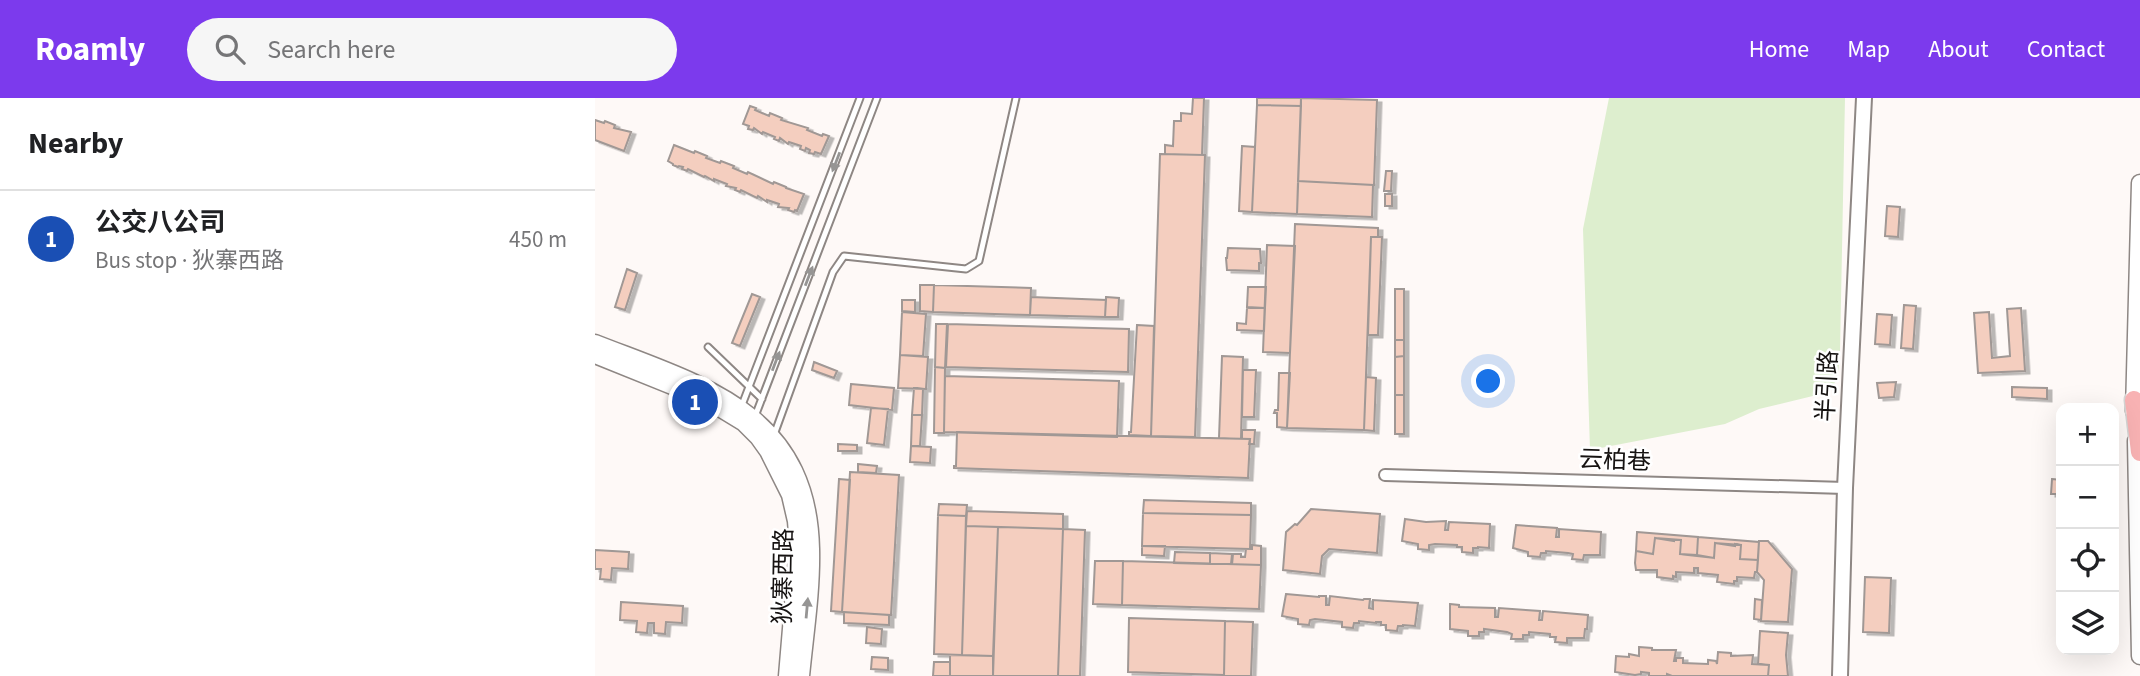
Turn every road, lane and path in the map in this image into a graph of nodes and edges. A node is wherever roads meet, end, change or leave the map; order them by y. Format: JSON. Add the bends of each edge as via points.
{"nodes":[{"id":1,"x":860,"y":98,"type":"edge"},
{"id":2,"x":877,"y":98,"type":"edge"},
{"id":3,"x":1016,"y":98,"type":"edge"},
{"id":4,"x":1864,"y":98,"type":"edge"},
{"id":5,"x":2140,"y":183,"type":"edge"},
{"id":6,"x":595,"y":343,"type":"edge"},
{"id":7,"x":708,"y":347,"type":"dead end"},
{"id":8,"x":595,"y":355,"type":"edge"},
{"id":9,"x":749,"y":387,"type":"junction"},
{"id":10,"x":762,"y":399,"type":"junction"},
{"id":11,"x":2134,"y":400,"type":"junction"},
{"id":12,"x":739,"y":413,"type":"junction"},
{"id":13,"x":752,"y":424,"type":"junction"},
{"id":14,"x":770,"y":444,"type":"junction"},
{"id":15,"x":2140,"y":452,"type":"edge"},
{"id":16,"x":1385,"y":475,"type":"dead end"},
{"id":17,"x":1845,"y":488,"type":"junction"},
{"id":18,"x":2140,"y":656,"type":"edge"},
{"id":19,"x":787,"y":676,"type":"edge"},
{"id":20,"x":801,"y":676,"type":"edge"},
{"id":21,"x":1840,"y":676,"type":"edge"}],
"edges":[{"from":1,"to":9,"type":"lane","one_way":true},
{"from":10,"to":2,"type":"lane","one_way":true},
{"from":3,"to":14,"type":"lane","via":[[978,261],[966,269],[844,257],[833,272]]},
{"from":4,"to":17,"type":"street","name":"半引路"},
{"from":5,"to":11,"type":"main road"},
{"from":6,"to":12,"type":"main road","name":"狄寨西路","via":[[729,400]]},
{"from":7,"to":9,"type":"lane"},
{"from":8,"to":12,"type":"main road","name":"狄寨西路"},
{"from":9,"to":10,"type":"lane"},
{"from":9,"to":12,"type":"lane"},
{"from":10,"to":13,"type":"lane"},
{"from":11,"to":15,"type":"highway"},
{"from":11,"to":18,"type":"main road"},
{"from":12,"to":13,"type":"main road","name":"狄寨西路"},
{"from":13,"to":14,"type":"main road","name":"狄寨西路","via":[[764,427]]},
{"from":14,"to":19,"type":"main road","name":"狄寨西路","via":[[790,495],[798,546]]},
{"from":20,"to":14,"type":"main road","name":"狄寨西路","one_way":true,"via":[[809,525],[797,475],[787,457]]},
{"from":16,"to":17,"type":"street","name":"云柏巷"},
{"from":17,"to":21,"type":"street","name":"半引路"}]}
